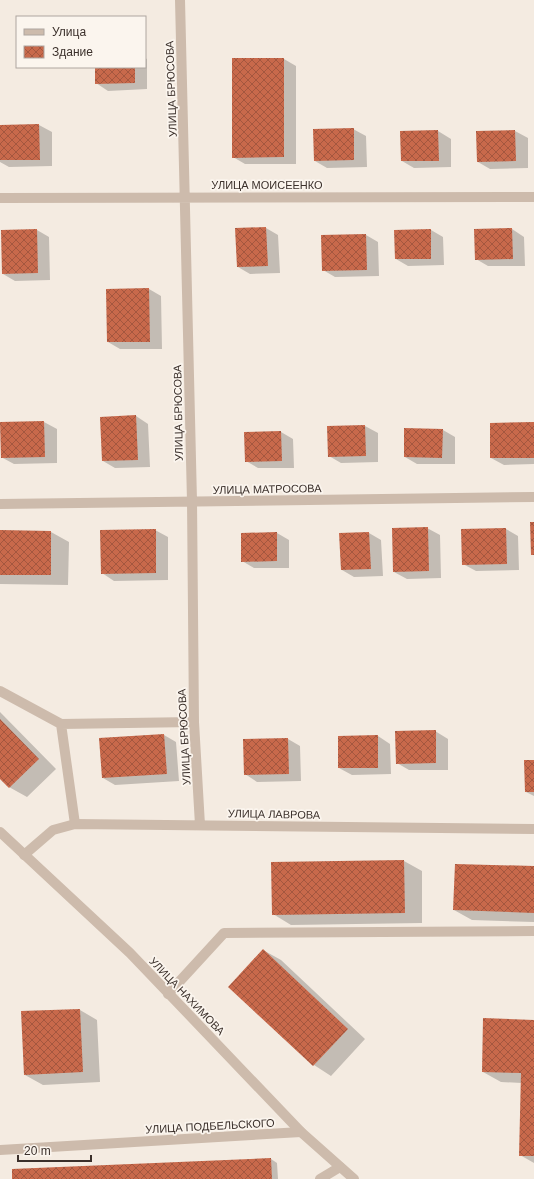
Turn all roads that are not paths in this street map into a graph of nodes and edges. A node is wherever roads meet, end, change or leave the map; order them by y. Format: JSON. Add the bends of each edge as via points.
{"nodes":[{"id":1,"x":180,"y":0,"type":"edge"},
{"id":2,"x":186,"y":197,"type":"junction"},
{"id":3,"x":534,"y":197,"type":"edge"},
{"id":4,"x":0,"y":198,"type":"edge"},
{"id":5,"x":534,"y":497,"type":"edge"},
{"id":6,"x":192,"y":502,"type":"junction"},
{"id":7,"x":0,"y":504,"type":"edge"},
{"id":8,"x":0,"y":691,"type":"edge"},
{"id":9,"x":194,"y":722,"type":"junction"},
{"id":10,"x":61,"y":724,"type":"junction"},
{"id":11,"x":75,"y":824,"type":"junction"},
{"id":12,"x":200,"y":825,"type":"junction"},
{"id":13,"x":534,"y":829,"type":"edge"},
{"id":14,"x":0,"y":833,"type":"edge"},
{"id":15,"x":24,"y":854,"type":"junction"},
{"id":16,"x":534,"y":931,"type":"edge"},
{"id":17,"x":168,"y":994,"type":"junction"},
{"id":18,"x":301,"y":1132,"type":"junction"},
{"id":19,"x":0,"y":1150,"type":"edge"},
{"id":20,"x":340,"y":1167,"type":"junction"},
{"id":21,"x":320,"y":1179,"type":"edge"},
{"id":22,"x":354,"y":1179,"type":"edge"}],
"edges":[{"from":1,"to":2,"type":"street","name":"УЛИЦА БРЮСОВА"},
{"from":2,"to":3,"type":"street","name":"УЛИЦА МОИСЕЕНКО"},
{"from":2,"to":4,"type":"street","name":"УЛИЦА МОИСЕЕНКО"},
{"from":2,"to":6,"type":"street","name":"УЛИЦА БРЮСОВА"},
{"from":5,"to":6,"type":"street","name":"УЛИЦА МАТРОСОВА"},
{"from":6,"to":7,"type":"street","name":"УЛИЦА МАТРОСОВА"},
{"from":6,"to":9,"type":"street","name":"УЛИЦА БРЮСОВА"},
{"from":8,"to":10,"type":"street"},
{"from":9,"to":10,"type":"street"},
{"from":9,"to":12,"type":"street","name":"УЛИЦА БРЮСОВА"},
{"from":10,"to":11,"type":"street"},
{"from":11,"to":12,"type":"street","name":"УЛИЦА ЛАВРОВА"},
{"from":11,"to":15,"type":"street","name":"УЛИЦА ЛАВРОВА","via":[[53,830]]},
{"from":12,"to":13,"type":"street","name":"УЛИЦА ЛАВРОВА"},
{"from":14,"to":15,"type":"street","name":"УЛИЦА НАХИМОВА"},
{"from":15,"to":17,"type":"street","name":"УЛИЦА НАХИМОВА","via":[[130,953]]},
{"from":16,"to":17,"type":"street","via":[[224,933]]},
{"from":17,"to":18,"type":"street","name":"УЛИЦА НАХИМОВА"},
{"from":18,"to":19,"type":"street","name":"УЛИЦА ПОДБЕЛЬСКОГО"},
{"from":18,"to":20,"type":"street","name":"УЛИЦА НАХИМОВА"},
{"from":20,"to":21,"type":"street"},
{"from":20,"to":22,"type":"street","name":"УЛИЦА НАХИМОВА"}]}
